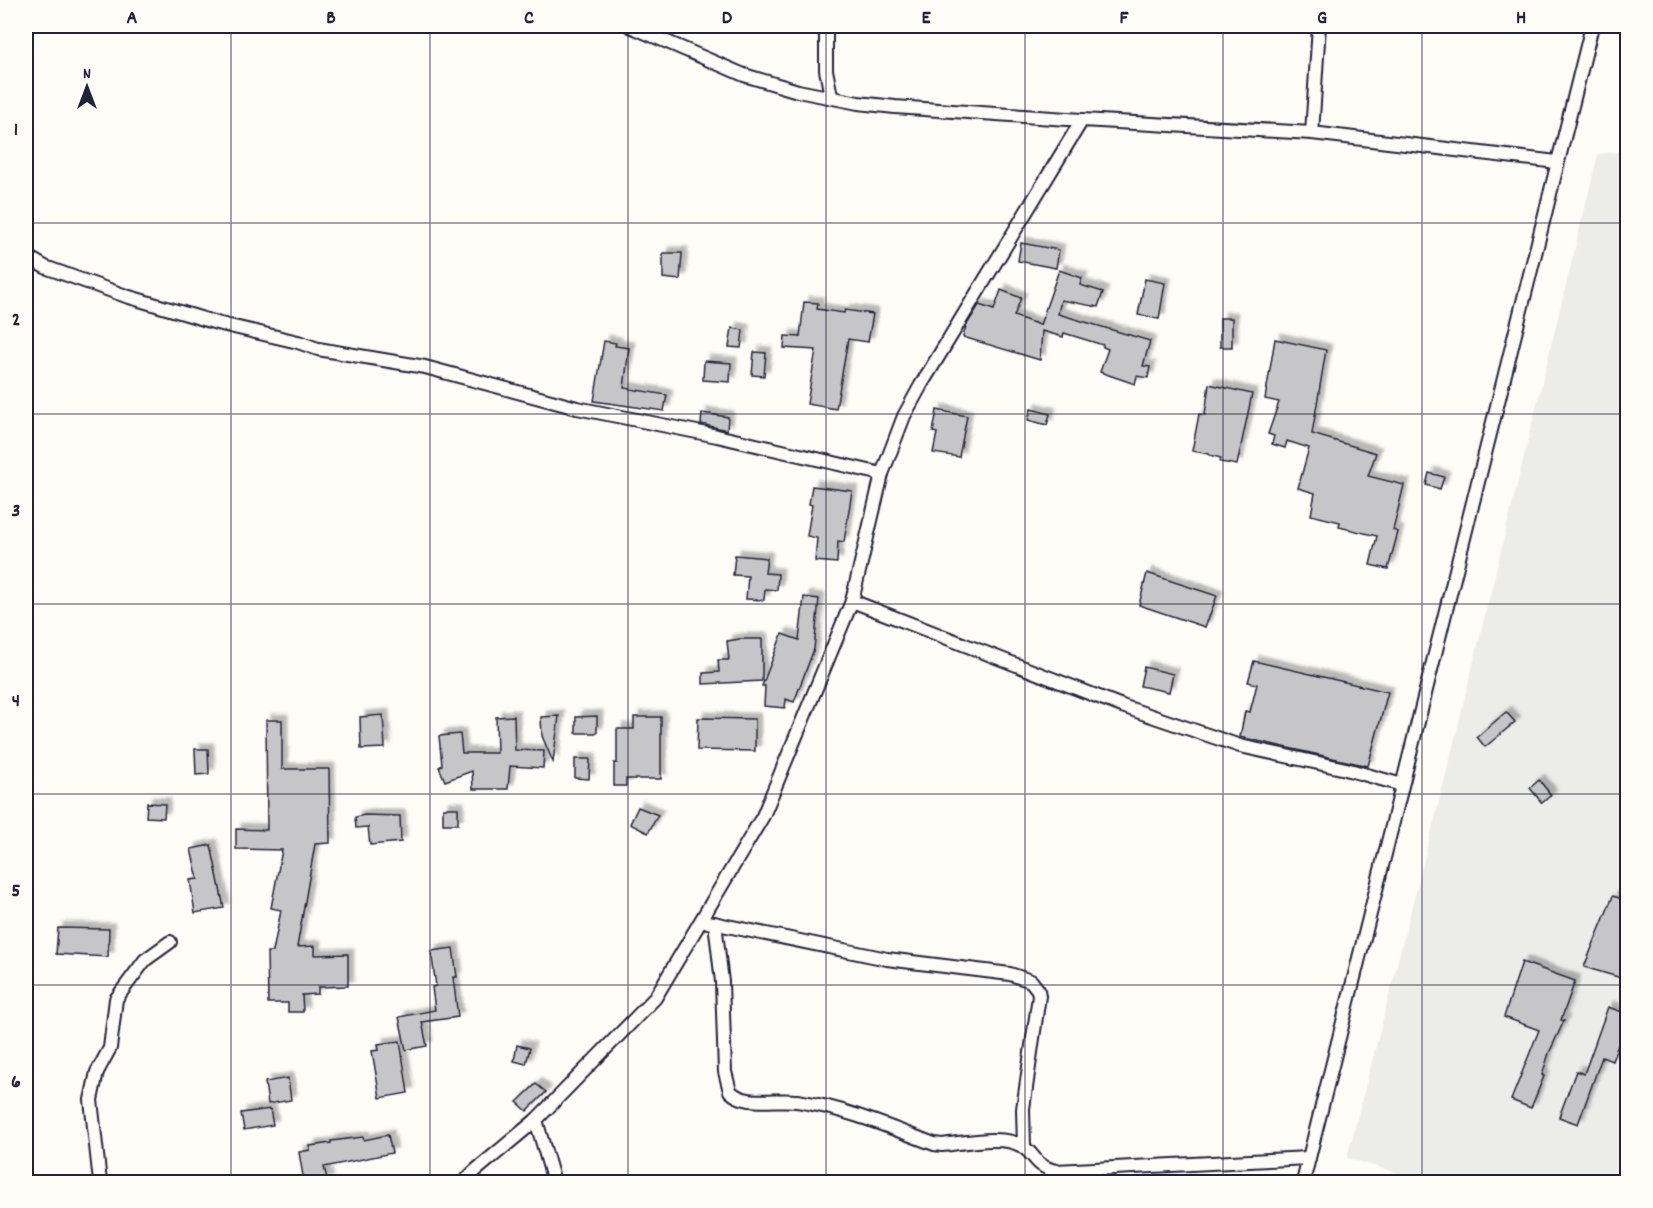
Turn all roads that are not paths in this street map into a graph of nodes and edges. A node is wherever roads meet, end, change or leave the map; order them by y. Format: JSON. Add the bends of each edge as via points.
{"nodes":[{"id":1,"x":630,"y":26,"type":"edge"},
{"id":2,"x":826,"y":26,"type":"edge"},
{"id":3,"x":1319,"y":26,"type":"edge"},
{"id":4,"x":1592,"y":26,"type":"edge"},
{"id":5,"x":831,"y":96,"type":"junction"},
{"id":6,"x":1082,"y":120,"type":"junction"},
{"id":7,"x":1312,"y":133,"type":"junction"},
{"id":8,"x":1557,"y":162,"type":"junction"},
{"id":9,"x":26,"y":256,"type":"edge"},
{"id":10,"x":882,"y":474,"type":"junction"},
{"id":11,"x":852,"y":601,"type":"junction"},
{"id":12,"x":1402,"y":785,"type":"junction"},
{"id":13,"x":701,"y":920,"type":"junction"},
{"id":14,"x":715,"y":923,"type":"junction"},
{"id":15,"x":170,"y":942,"type":"dead end"},
{"id":16,"x":536,"y":1120,"type":"junction"},
{"id":17,"x":1024,"y":1147,"type":"junction"},
{"id":18,"x":1309,"y":1158,"type":"junction"},
{"id":19,"x":100,"y":1182,"type":"edge"},
{"id":20,"x":464,"y":1182,"type":"edge"},
{"id":21,"x":554,"y":1182,"type":"edge"},
{"id":22,"x":1303,"y":1182,"type":"edge"}],
"edges":[{"from":1,"to":5,"type":"street","via":[[765,83]]},
{"from":2,"to":5,"type":"street","via":[[826,70]]},
{"from":3,"to":7,"type":"street"},
{"from":4,"to":8,"type":"street"},
{"from":5,"to":6,"type":"street","via":[[895,107]]},
{"from":6,"to":7,"type":"street"},
{"from":6,"to":10,"type":"street","via":[[921,385],[904,416]]},
{"from":7,"to":8,"type":"street"},
{"from":8,"to":12,"type":"street"},
{"from":9,"to":10,"type":"street","via":[[45,267],[126,296],[318,349],[425,367],[577,408]]},
{"from":10,"to":11,"type":"street"},
{"from":11,"to":12,"type":"street","via":[[1122,706],[1240,746]]},
{"from":11,"to":13,"type":"street","via":[[763,816]]},
{"from":12,"to":18,"type":"street"},
{"from":13,"to":14,"type":"street"},
{"from":13,"to":16,"type":"street","via":[[655,998]]},
{"from":14,"to":17,"type":"street","via":[[722,982],[725,1072],[733,1095],[747,1100],[782,1100],[828,1107],[934,1144],[998,1140]]},
{"from":14,"to":17,"type":"street","via":[[887,959],[1010,974],[1031,981],[1039,996],[1023,1109]]},
{"from":15,"to":19,"type":"street","via":[[145,960],[116,999],[110,1048],[97,1072],[91,1100]]},
{"from":16,"to":20,"type":"street"},
{"from":16,"to":21,"type":"street"},
{"from":17,"to":18,"type":"street","via":[[1039,1165],[1056,1171]]},
{"from":18,"to":22,"type":"street"}]}
